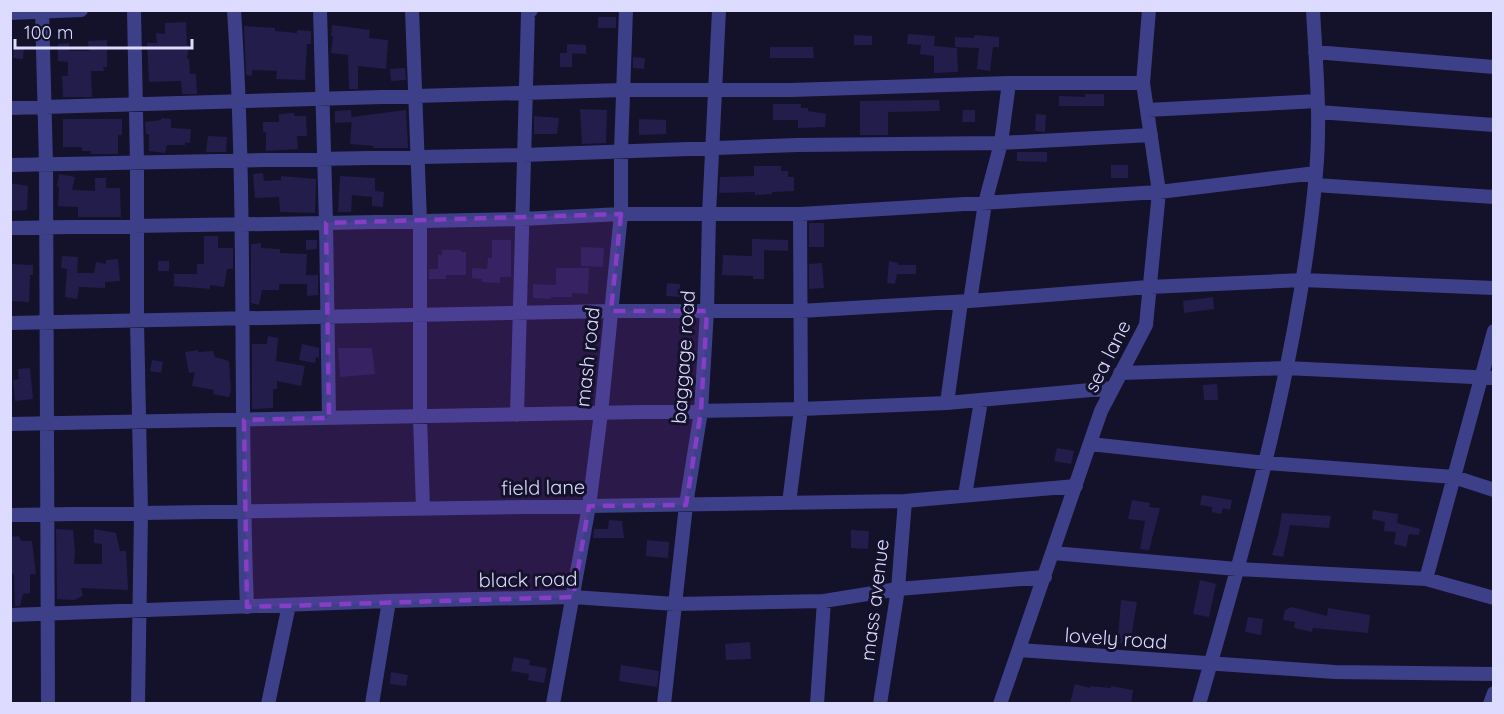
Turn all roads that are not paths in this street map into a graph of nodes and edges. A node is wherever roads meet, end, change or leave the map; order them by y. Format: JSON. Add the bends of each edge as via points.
{"nodes":[{"id":1,"x":81,"y":10,"type":"edge"},
{"id":2,"x":134,"y":10,"type":"edge"},
{"id":3,"x":234,"y":10,"type":"edge"},
{"id":4,"x":320,"y":10,"type":"edge"},
{"id":5,"x":412,"y":10,"type":"edge"},
{"id":6,"x":531,"y":10,"type":"edge"},
{"id":7,"x":626,"y":10,"type":"edge"},
{"id":8,"x":719,"y":10,"type":"edge"},
{"id":9,"x":1149,"y":10,"type":"edge"},
{"id":10,"x":1313,"y":10,"type":"edge"},
{"id":11,"x":42,"y":11,"type":"edge"},
{"id":12,"x":10,"y":13,"type":"edge"},
{"id":13,"x":1315,"y":52,"type":"junction"},
{"id":14,"x":1494,"y":67,"type":"edge"},
{"id":15,"x":1009,"y":83,"type":"junction"},
{"id":16,"x":1143,"y":83,"type":"junction"},
{"id":17,"x":623,"y":90,"type":"junction"},
{"id":18,"x":714,"y":90,"type":"junction"},
{"id":19,"x":526,"y":93,"type":"junction"},
{"id":20,"x":417,"y":96,"type":"junction"},
{"id":21,"x":321,"y":99,"type":"junction"},
{"id":22,"x":240,"y":101,"type":"junction"},
{"id":23,"x":136,"y":104,"type":"junction"},
{"id":24,"x":44,"y":107,"type":"junction"},
{"id":25,"x":1318,"y":107,"type":"junction"},
{"id":26,"x":10,"y":108,"type":"edge"},
{"id":27,"x":1147,"y":110,"type":"junction"},
{"id":28,"x":1494,"y":125,"type":"edge"},
{"id":29,"x":1151,"y":135,"type":"junction"},
{"id":30,"x":1001,"y":143,"type":"junction"},
{"id":31,"x":712,"y":148,"type":"junction"},
{"id":32,"x":621,"y":152,"type":"junction"},
{"id":33,"x":524,"y":155,"type":"junction"},
{"id":34,"x":418,"y":157,"type":"junction"},
{"id":35,"x":324,"y":159,"type":"junction"},
{"id":36,"x":241,"y":161,"type":"junction"},
{"id":37,"x":137,"y":163,"type":"junction"},
{"id":38,"x":46,"y":164,"type":"junction"},
{"id":39,"x":10,"y":165,"type":"edge"},
{"id":40,"x":1316,"y":179,"type":"junction"},
{"id":41,"x":1159,"y":192,"type":"junction"},
{"id":42,"x":1494,"y":196,"type":"edge"},
{"id":43,"x":985,"y":203,"type":"junction"},
{"id":44,"x":621,"y":214,"type":"junction"},
{"id":45,"x":709,"y":214,"type":"junction"},
{"id":46,"x":800,"y":214,"type":"junction"},
{"id":47,"x":522,"y":219,"type":"junction"},
{"id":48,"x":420,"y":221,"type":"junction"},
{"id":49,"x":241,"y":224,"type":"junction"},
{"id":50,"x":327,"y":224,"type":"junction"},
{"id":51,"x":138,"y":226,"type":"junction"},
{"id":52,"x":46,"y":227,"type":"junction"},
{"id":53,"x":10,"y":228,"type":"edge"},
{"id":54,"x":1303,"y":280,"type":"junction"},
{"id":55,"x":1149,"y":287,"type":"junction"},
{"id":56,"x":1494,"y":288,"type":"edge"},
{"id":57,"x":965,"y":301,"type":"junction"},
{"id":58,"x":707,"y":310,"type":"junction"},
{"id":59,"x":611,"y":311,"type":"junction"},
{"id":60,"x":800,"y":311,"type":"junction"},
{"id":61,"x":520,"y":313,"type":"junction"},
{"id":62,"x":421,"y":315,"type":"junction"},
{"id":63,"x":327,"y":317,"type":"junction"},
{"id":64,"x":243,"y":318,"type":"junction"},
{"id":65,"x":137,"y":321,"type":"junction"},
{"id":66,"x":46,"y":322,"type":"junction"},
{"id":67,"x":10,"y":323,"type":"edge"},
{"id":68,"x":1494,"y":331,"type":"edge"},
{"id":69,"x":1286,"y":368,"type":"junction"},
{"id":70,"x":1120,"y":373,"type":"junction"},
{"id":71,"x":1487,"y":377,"type":"edge"},
{"id":72,"x":1113,"y":388,"type":"junction"},
{"id":73,"x":981,"y":400,"type":"junction"},
{"id":74,"x":947,"y":403,"type":"junction"},
{"id":75,"x":801,"y":409,"type":"junction"},
{"id":76,"x":701,"y":411,"type":"junction"},
{"id":77,"x":601,"y":413,"type":"junction"},
{"id":78,"x":517,"y":415,"type":"junction"},
{"id":79,"x":420,"y":417,"type":"junction"},
{"id":80,"x":329,"y":418,"type":"junction"},
{"id":81,"x":244,"y":420,"type":"junction"},
{"id":82,"x":139,"y":422,"type":"junction"},
{"id":83,"x":10,"y":424,"type":"edge"},
{"id":84,"x":47,"y":424,"type":"junction"},
{"id":85,"x":1090,"y":444,"type":"junction"},
{"id":86,"x":1266,"y":463,"type":"junction"},
{"id":87,"x":1454,"y":477,"type":"junction"},
{"id":88,"x":1076,"y":486,"type":"junction"},
{"id":89,"x":1494,"y":489,"type":"edge"},
{"id":90,"x":965,"y":495,"type":"junction"},
{"id":91,"x":905,"y":501,"type":"junction"},
{"id":92,"x":789,"y":503,"type":"junction"},
{"id":93,"x":686,"y":505,"type":"junction"},
{"id":94,"x":589,"y":506,"type":"junction"},
{"id":95,"x":423,"y":508,"type":"junction"},
{"id":96,"x":243,"y":511,"type":"junction"},
{"id":97,"x":141,"y":513,"type":"junction"},
{"id":98,"x":46,"y":514,"type":"junction"},
{"id":99,"x":10,"y":515,"type":"edge"},
{"id":100,"x":1053,"y":553,"type":"junction"},
{"id":101,"x":1237,"y":569,"type":"junction"},
{"id":102,"x":1045,"y":577,"type":"junction"},
{"id":103,"x":1426,"y":579,"type":"junction"},
{"id":104,"x":898,"y":589,"type":"junction"},
{"id":105,"x":573,"y":597,"type":"junction"},
{"id":106,"x":1494,"y":598,"type":"edge"},
{"id":107,"x":389,"y":601,"type":"junction"},
{"id":108,"x":824,"y":601,"type":"junction"},
{"id":109,"x":675,"y":604,"type":"junction"},
{"id":110,"x":289,"y":605,"type":"junction"},
{"id":111,"x":247,"y":607,"type":"junction"},
{"id":112,"x":140,"y":611,"type":"junction"},
{"id":113,"x":10,"y":615,"type":"edge"},
{"id":114,"x":48,"y":615,"type":"junction"},
{"id":115,"x":1019,"y":650,"type":"junction"},
{"id":116,"x":1210,"y":664,"type":"junction"},
{"id":117,"x":1494,"y":674,"type":"edge"},
{"id":118,"x":1494,"y":693,"type":"edge"},
{"id":119,"x":48,"y":704,"type":"edge"},
{"id":120,"x":138,"y":704,"type":"edge"},
{"id":121,"x":268,"y":704,"type":"edge"},
{"id":122,"x":372,"y":704,"type":"edge"},
{"id":123,"x":554,"y":704,"type":"edge"},
{"id":124,"x":664,"y":704,"type":"edge"},
{"id":125,"x":817,"y":704,"type":"edge"},
{"id":126,"x":880,"y":704,"type":"edge"},
{"id":127,"x":1000,"y":704,"type":"edge"},
{"id":128,"x":1199,"y":704,"type":"edge"},
{"id":129,"x":1490,"y":704,"type":"edge"}],
"edges":[{"from":1,"to":11,"type":"street"},
{"from":2,"to":23,"type":"street"},
{"from":3,"to":22,"type":"street"},
{"from":4,"to":21,"type":"street"},
{"from":5,"to":20,"type":"street"},
{"from":6,"to":19,"type":"street"},
{"from":7,"to":17,"type":"street","name":"mash road"},
{"from":8,"to":18,"type":"street","name":"baggage road"},
{"from":9,"to":16,"type":"street","name":"sea lane"},
{"from":10,"to":13,"type":"street"},
{"from":11,"to":12,"type":"street"},
{"from":11,"to":24,"type":"street"},
{"from":13,"to":14,"type":"street"},
{"from":13,"to":25,"type":"street"},
{"from":15,"to":16,"type":"street"},
{"from":15,"to":18,"type":"street"},
{"from":15,"to":30,"type":"street"},
{"from":16,"to":27,"type":"street","name":"sea lane"},
{"from":17,"to":18,"type":"street"},
{"from":17,"to":19,"type":"street"},
{"from":17,"to":32,"type":"street","name":"mash road"},
{"from":18,"to":31,"type":"street","name":"baggage road"},
{"from":19,"to":20,"type":"street"},
{"from":19,"to":33,"type":"street"},
{"from":20,"to":21,"type":"street"},
{"from":20,"to":34,"type":"street"},
{"from":21,"to":22,"type":"street"},
{"from":21,"to":35,"type":"street"},
{"from":22,"to":23,"type":"street"},
{"from":22,"to":36,"type":"street"},
{"from":23,"to":24,"type":"street"},
{"from":23,"to":37,"type":"street"},
{"from":24,"to":26,"type":"street"},
{"from":24,"to":38,"type":"street"},
{"from":25,"to":27,"type":"street"},
{"from":25,"to":28,"type":"street"},
{"from":25,"to":40,"type":"street"},
{"from":27,"to":29,"type":"street","name":"sea lane"},
{"from":29,"to":30,"type":"street"},
{"from":29,"to":41,"type":"street","name":"sea lane"},
{"from":30,"to":31,"type":"street"},
{"from":30,"to":43,"type":"street"},
{"from":31,"to":32,"type":"street"},
{"from":31,"to":45,"type":"street","name":"baggage road"},
{"from":32,"to":33,"type":"street"},
{"from":32,"to":44,"type":"street","name":"mash road"},
{"from":33,"to":34,"type":"street"},
{"from":33,"to":47,"type":"street"},
{"from":34,"to":35,"type":"street"},
{"from":34,"to":48,"type":"street"},
{"from":35,"to":36,"type":"street"},
{"from":35,"to":50,"type":"street"},
{"from":36,"to":37,"type":"street"},
{"from":36,"to":49,"type":"street"},
{"from":37,"to":38,"type":"street"},
{"from":37,"to":51,"type":"street"},
{"from":38,"to":39,"type":"street"},
{"from":38,"to":52,"type":"street"},
{"from":40,"to":41,"type":"street"},
{"from":40,"to":42,"type":"street"},
{"from":40,"to":54,"type":"street"},
{"from":41,"to":43,"type":"street"},
{"from":41,"to":55,"type":"street","name":"sea lane"},
{"from":43,"to":46,"type":"street"},
{"from":43,"to":57,"type":"street"},
{"from":44,"to":45,"type":"street"},
{"from":44,"to":47,"type":"street"},
{"from":44,"to":59,"type":"street","name":"mash road"},
{"from":45,"to":46,"type":"street"},
{"from":45,"to":58,"type":"street","name":"baggage road"},
{"from":46,"to":60,"type":"street"},
{"from":47,"to":48,"type":"street"},
{"from":47,"to":61,"type":"street"},
{"from":48,"to":50,"type":"street"},
{"from":48,"to":62,"type":"street"},
{"from":49,"to":50,"type":"street"},
{"from":49,"to":51,"type":"street"},
{"from":49,"to":64,"type":"street"},
{"from":50,"to":63,"type":"street"},
{"from":51,"to":52,"type":"street"},
{"from":51,"to":65,"type":"street"},
{"from":52,"to":53,"type":"street"},
{"from":52,"to":66,"type":"street"},
{"from":54,"to":55,"type":"street"},
{"from":54,"to":56,"type":"street"},
{"from":54,"to":69,"type":"street"},
{"from":55,"to":57,"type":"street"},
{"from":55,"to":70,"type":"street","name":"sea lane","via":[[1146,325]]},
{"from":57,"to":60,"type":"street"},
{"from":57,"to":74,"type":"street"},
{"from":58,"to":59,"type":"street"},
{"from":58,"to":60,"type":"street"},
{"from":58,"to":76,"type":"street","name":"baggage road"},
{"from":59,"to":61,"type":"street"},
{"from":59,"to":77,"type":"street","name":"mash road"},
{"from":60,"to":75,"type":"street"},
{"from":61,"to":62,"type":"street"},
{"from":61,"to":78,"type":"street"},
{"from":62,"to":63,"type":"street"},
{"from":62,"to":79,"type":"street"},
{"from":63,"to":64,"type":"street"},
{"from":63,"to":80,"type":"street"},
{"from":64,"to":65,"type":"street"},
{"from":64,"to":81,"type":"street"},
{"from":65,"to":66,"type":"street"},
{"from":65,"to":82,"type":"street"},
{"from":66,"to":67,"type":"street"},
{"from":66,"to":84,"type":"street"},
{"from":68,"to":71,"type":"street"},
{"from":69,"to":70,"type":"street"},
{"from":69,"to":71,"type":"street"},
{"from":69,"to":86,"type":"street"},
{"from":70,"to":72,"type":"street","name":"sea lane"},
{"from":71,"to":87,"type":"street"},
{"from":72,"to":73,"type":"street"},
{"from":72,"to":85,"type":"street","name":"sea lane"},
{"from":73,"to":74,"type":"street"},
{"from":73,"to":90,"type":"street"},
{"from":74,"to":75,"type":"street"},
{"from":75,"to":76,"type":"street"},
{"from":75,"to":92,"type":"street"},
{"from":76,"to":77,"type":"street"},
{"from":76,"to":93,"type":"street","name":"baggage road"},
{"from":77,"to":78,"type":"street"},
{"from":77,"to":94,"type":"street","name":"mash road"},
{"from":78,"to":79,"type":"street"},
{"from":79,"to":80,"type":"street"},
{"from":79,"to":95,"type":"street"},
{"from":80,"to":81,"type":"street"},
{"from":81,"to":82,"type":"street"},
{"from":81,"to":96,"type":"street"},
{"from":82,"to":84,"type":"street"},
{"from":82,"to":97,"type":"street"},
{"from":83,"to":84,"type":"street"},
{"from":84,"to":98,"type":"street"},
{"from":85,"to":86,"type":"street"},
{"from":85,"to":88,"type":"street","name":"sea lane"},
{"from":86,"to":87,"type":"street"},
{"from":86,"to":101,"type":"street"},
{"from":87,"to":89,"type":"street"},
{"from":87,"to":103,"type":"street"},
{"from":88,"to":90,"type":"street","name":"field lane"},
{"from":88,"to":100,"type":"street","name":"sea lane"},
{"from":90,"to":91,"type":"street","name":"field lane"},
{"from":91,"to":92,"type":"street","name":"field lane"},
{"from":91,"to":104,"type":"street","name":"mass avenue"},
{"from":92,"to":93,"type":"street","name":"field lane"},
{"from":93,"to":94,"type":"street","name":"field lane"},
{"from":93,"to":109,"type":"street","name":"baggage road"},
{"from":94,"to":95,"type":"street","name":"field lane"},
{"from":94,"to":105,"type":"street","name":"mash road"},
{"from":95,"to":96,"type":"street","name":"field lane"},
{"from":96,"to":97,"type":"street","name":"field lane"},
{"from":96,"to":111,"type":"street"},
{"from":97,"to":98,"type":"street","name":"field lane"},
{"from":97,"to":112,"type":"street"},
{"from":98,"to":99,"type":"street","name":"field lane"},
{"from":98,"to":114,"type":"street"},
{"from":100,"to":101,"type":"street"},
{"from":100,"to":102,"type":"street","name":"sea lane"},
{"from":101,"to":103,"type":"street"},
{"from":101,"to":116,"type":"street"},
{"from":102,"to":104,"type":"street","name":"black road"},
{"from":102,"to":115,"type":"street","name":"sea lane"},
{"from":103,"to":106,"type":"street"},
{"from":104,"to":108,"type":"street","name":"black road"},
{"from":104,"to":126,"type":"street","name":"mass avenue"},
{"from":105,"to":107,"type":"street","name":"black road"},
{"from":105,"to":109,"type":"street","name":"black road"},
{"from":105,"to":123,"type":"street","name":"mash road"},
{"from":107,"to":110,"type":"street","name":"black road"},
{"from":107,"to":122,"type":"street"},
{"from":108,"to":109,"type":"street","name":"black road"},
{"from":108,"to":125,"type":"street"},
{"from":109,"to":124,"type":"street","name":"baggage road"},
{"from":110,"to":111,"type":"street","name":"black road"},
{"from":110,"to":121,"type":"street"},
{"from":111,"to":112,"type":"street","name":"black road"},
{"from":112,"to":114,"type":"street","name":"black road"},
{"from":112,"to":120,"type":"street"},
{"from":113,"to":114,"type":"street","name":"black road"},
{"from":114,"to":119,"type":"street"},
{"from":115,"to":116,"type":"street","name":"lovely road"},
{"from":115,"to":127,"type":"street","name":"sea lane"},
{"from":116,"to":117,"type":"street","name":"lovely road","via":[[1335,672]]},
{"from":116,"to":128,"type":"street"},
{"from":118,"to":129,"type":"street"}]}
